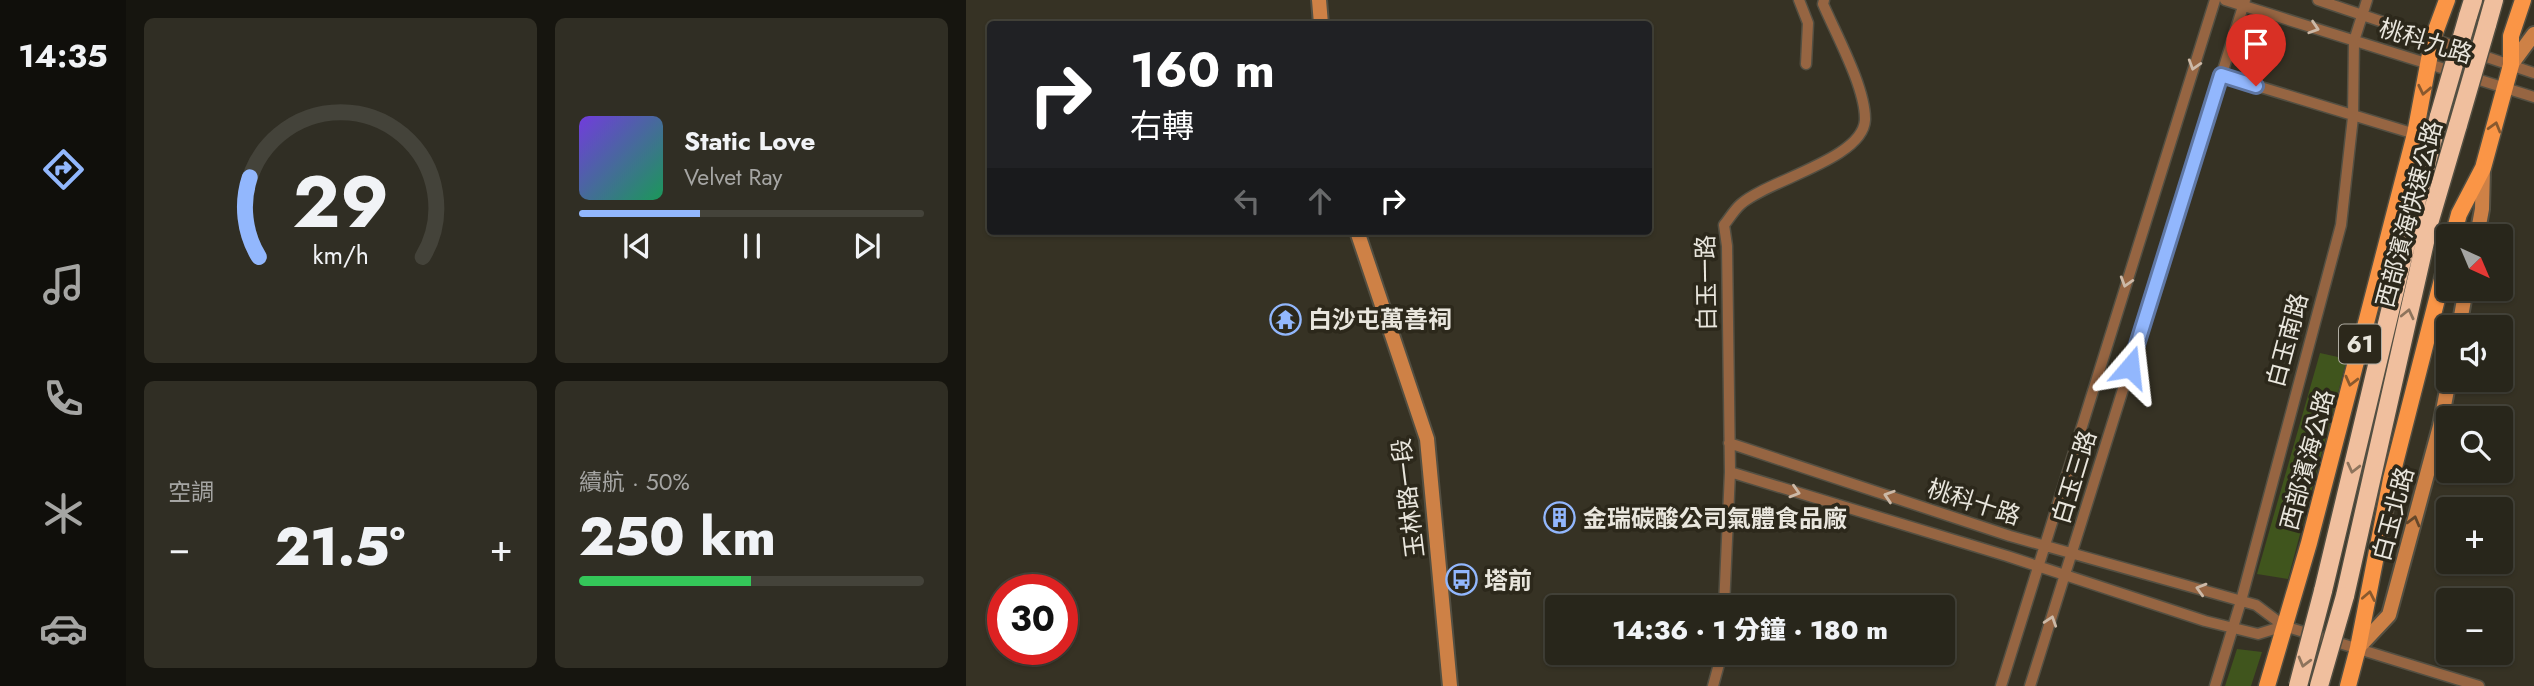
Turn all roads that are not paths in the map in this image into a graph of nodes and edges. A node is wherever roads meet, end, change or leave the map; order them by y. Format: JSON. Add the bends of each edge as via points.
{"nodes":[{"id":1,"x":1319,"y":0,"type":"edge"},
{"id":2,"x":1799,"y":0,"type":"edge"},
{"id":3,"x":1824,"y":0,"type":"edge"},
{"id":4,"x":2215,"y":0,"type":"edge"},
{"id":5,"x":2225,"y":0,"type":"edge"},
{"id":6,"x":2318,"y":0,"type":"edge"},
{"id":7,"x":2367,"y":0,"type":"edge"},
{"id":8,"x":2447,"y":0,"type":"edge"},
{"id":9,"x":2494,"y":0,"type":"edge"},
{"id":10,"x":2523,"y":0,"type":"edge"},
{"id":11,"x":2244,"y":2,"type":"edge"},
{"id":12,"x":2471,"y":8,"type":"edge"},
{"id":13,"x":2362,"y":14,"type":"junction"},
{"id":14,"x":1321,"y":21,"type":"edge"},
{"id":15,"x":2534,"y":34,"type":"edge"},
{"id":16,"x":2433,"y":38,"type":"junction"},
{"id":17,"x":2354,"y":41,"type":"junction"},
{"id":18,"x":2429,"y":63,"type":"junction"},
{"id":19,"x":1806,"y":64,"type":"dead end"},
{"id":20,"x":2511,"y":65,"type":"junction"},
{"id":21,"x":2534,"y":73,"type":"edge"},
{"id":22,"x":2221,"y":75,"type":"junction"},
{"id":23,"x":2506,"y":88,"type":"junction"},
{"id":24,"x":2534,"y":97,"type":"edge"},
{"id":25,"x":2353,"y":117,"type":"junction"},
{"id":26,"x":2415,"y":134,"type":"junction"},
{"id":27,"x":2483,"y":168,"type":"junction"},
{"id":28,"x":2456,"y":224,"type":"edge"},
{"id":29,"x":2479,"y":224,"type":"edge"},
{"id":30,"x":1358,"y":235,"type":"edge"},
{"id":31,"x":2436,"y":301,"type":"edge"},
{"id":32,"x":2447,"y":392,"type":"edge"},
{"id":33,"x":1729,"y":443,"type":"junction"},
{"id":34,"x":1730,"y":472,"type":"junction"},
{"id":35,"x":2044,"y":545,"type":"junction"},
{"id":36,"x":2072,"y":554,"type":"junction"},
{"id":37,"x":2038,"y":566,"type":"junction"},
{"id":38,"x":2065,"y":575,"type":"junction"},
{"id":39,"x":1725,"y":595,"type":"edge"},
{"id":40,"x":2241,"y":601,"type":"junction"},
{"id":41,"x":2284,"y":626,"type":"junction"},
{"id":42,"x":2233,"y":628,"type":"junction"},
{"id":43,"x":2358,"y":648,"type":"junction"},
{"id":44,"x":1719,"y":665,"type":"edge"},
{"id":45,"x":1450,"y":686,"type":"edge"},
{"id":46,"x":1713,"y":686,"type":"edge"},
{"id":47,"x":2001,"y":686,"type":"edge"},
{"id":48,"x":2030,"y":686,"type":"edge"},
{"id":49,"x":2214,"y":686,"type":"edge"},
{"id":50,"x":2267,"y":686,"type":"edge"},
{"id":51,"x":2298,"y":686,"type":"edge"},
{"id":52,"x":2319,"y":686,"type":"edge"},
{"id":53,"x":2348,"y":686,"type":"edge"},
{"id":54,"x":2479,"y":686,"type":"edge"}],
"edges":[{"from":1,"to":14,"type":"street"},
{"from":2,"to":19,"type":"street","via":[[1808,23]]},
{"from":3,"to":33,"type":"street","name":"白玉一路","via":[[1860,91],[1865,121],[1855,143],[1741,204],[1724,225]]},
{"from":4,"to":35,"type":"street","name":"白玉三路","one_way":true},
{"from":5,"to":11,"type":"street","name":"桃科九路"},
{"from":6,"to":13,"type":"street","name":"桃科九路"},
{"from":7,"to":13,"type":"street","name":"白玉南路"},
{"from":8,"to":16,"type":"main road","name":"西部濱海公路","number":"61"},
{"from":52,"to":9,"type":"highway","name":"西部濱海快速公路","number":"61","one_way":true,"bridge":true,"via":[[2345,596],[2430,220]]},
{"from":10,"to":20,"type":"main road","via":[[2511,36]]},
{"from":11,"to":17,"type":"street","name":"桃科九路","one_way":true},
{"from":11,"to":22,"type":"street","name":"白玉三路"},
{"from":12,"to":51,"type":"highway","name":"西部濱海快速公路","number":"61","one_way":true,"bridge":true,"via":[[2413,215]]},
{"from":13,"to":16,"type":"street","name":"桃科九路"},
{"from":13,"to":17,"type":"street","name":"白玉南路"},
{"from":15,"to":20,"type":"street"},
{"from":16,"to":18,"type":"main road","name":"西部濱海公路","number":"61"},
{"from":16,"to":20,"type":"street","name":"桃科九路"},
{"from":17,"to":18,"type":"street","name":"桃科九路"},
{"from":17,"to":25,"type":"street","name":"白玉南路"},
{"from":18,"to":23,"type":"street","name":"桃科九路"},
{"from":18,"to":26,"type":"main road","name":"西部濱海公路","number":"61","one_way":true},
{"from":20,"to":21,"type":"street","name":"桃科九路"},
{"from":20,"to":23,"type":"main road"},
{"from":22,"to":25,"type":"street"},
{"from":22,"to":36,"type":"street","name":"白玉三路"},
{"from":23,"to":24,"type":"street","name":"桃科九路"},
{"from":27,"to":23,"type":"main road","one_way":true},
{"from":25,"to":26,"type":"street"},
{"from":25,"to":40,"type":"street","name":"白玉南路","via":[[2340,225]]},
{"from":26,"to":41,"type":"main road","name":"西部濱海公路","number":"61","one_way":true},
{"from":27,"to":28,"type":"main road"},
{"from":27,"to":29,"type":"street"},
{"from":30,"to":45,"type":"street","name":"玉林路一段","via":[[1427,439]]},
{"from":43,"to":31,"type":"main road","one_way":true,"via":[[2391,479]]},
{"from":43,"to":32,"type":"street","name":"白玉北路","one_way":true,"via":[[2389,615]]},
{"from":33,"to":34,"type":"street","name":"白玉一路"},
{"from":35,"to":33,"type":"street","name":"桃科十路","one_way":true},
{"from":34,"to":37,"type":"street","name":"桃科十路","one_way":true},
{"from":34,"to":39,"type":"street","name":"白玉一路"},
{"from":35,"to":36,"type":"street","name":"桃科十路"},
{"from":35,"to":37,"type":"street","name":"白玉三路"},
{"from":36,"to":38,"type":"street","name":"白玉三路"},
{"from":40,"to":36,"type":"street","name":"桃科十路","one_way":true},
{"from":37,"to":38,"type":"street","name":"桃科十路"},
{"from":37,"to":47,"type":"street","name":"白玉三路"},
{"from":38,"to":42,"type":"street","name":"桃科十路"},
{"from":48,"to":38,"type":"street","name":"白玉三路","one_way":true},
{"from":40,"to":41,"type":"street","name":"桃科十路","via":[[2256,605]]},
{"from":40,"to":42,"type":"street","name":"白玉南路"},
{"from":41,"to":42,"type":"street","name":"桃科十路","via":[[2258,634]]},
{"from":41,"to":43,"type":"street","name":"桃科十路"},
{"from":41,"to":50,"type":"main road","name":"西部濱海公路","number":"61"},
{"from":42,"to":49,"type":"street","name":"白玉南路"},
{"from":43,"to":53,"type":"main road"},
{"from":43,"to":54,"type":"street","name":"桃科十路"},
{"from":44,"to":46,"type":"street"}]}
